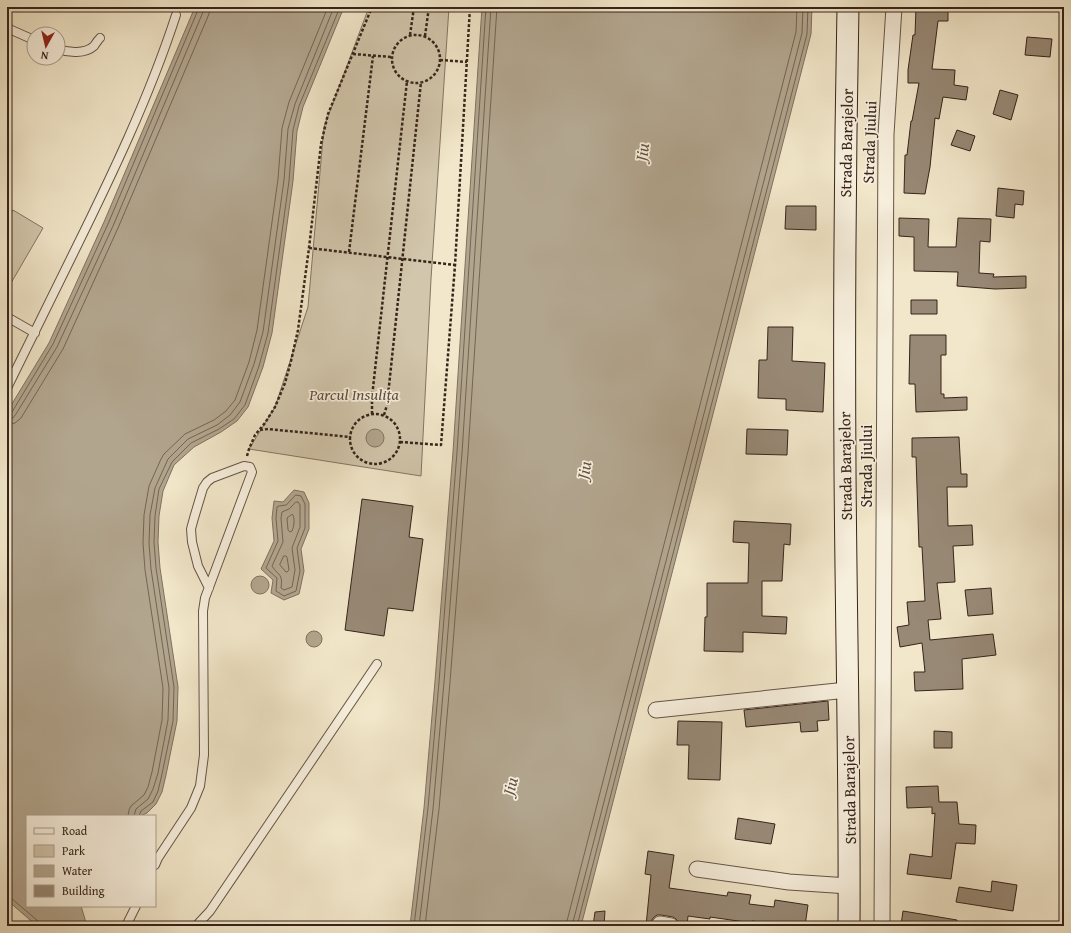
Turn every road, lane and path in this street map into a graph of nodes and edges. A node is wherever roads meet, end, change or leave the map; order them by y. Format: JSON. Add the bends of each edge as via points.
{"nodes":[{"id":1,"x":372,"y":7,"type":"edge"},
{"id":2,"x":414,"y":7,"type":"edge"},
{"id":3,"x":429,"y":7,"type":"edge"},
{"id":4,"x":470,"y":7,"type":"edge"},
{"id":5,"x":848,"y":7,"type":"edge"},
{"id":6,"x":894,"y":7,"type":"edge"},
{"id":7,"x":176,"y":15,"type":"dead end"},
{"id":8,"x":7,"y":28,"type":"edge"},
{"id":9,"x":410,"y":35,"type":"junction"},
{"id":10,"x":26,"y":36,"type":"edge"},
{"id":11,"x":425,"y":36,"type":"junction"},
{"id":12,"x":100,"y":38,"type":"dead end"},
{"id":13,"x":66,"y":51,"type":"edge"},
{"id":14,"x":353,"y":54,"type":"junction"},
{"id":15,"x":373,"y":56,"type":"junction"},
{"id":16,"x":392,"y":57,"type":"junction"},
{"id":17,"x":440,"y":60,"type":"junction"},
{"id":18,"x":467,"y":62,"type":"junction"},
{"id":19,"x":407,"y":81,"type":"junction"},
{"id":20,"x":421,"y":82,"type":"junction"},
{"id":21,"x":309,"y":248,"type":"junction"},
{"id":22,"x":349,"y":252,"type":"junction"},
{"id":23,"x":387,"y":257,"type":"junction"},
{"id":24,"x":403,"y":259,"type":"junction"},
{"id":25,"x":455,"y":265,"type":"junction"},
{"id":26,"x":7,"y":317,"type":"edge"},
{"id":27,"x":35,"y":333,"type":"junction"},
{"id":28,"x":7,"y":388,"type":"edge"},
{"id":29,"x":372,"y":414,"type":"junction"},
{"id":30,"x":384,"y":415,"type":"junction"},
{"id":31,"x":259,"y":430,"type":"junction"},
{"id":32,"x":350,"y":437,"type":"junction"},
{"id":33,"x":400,"y":442,"type":"junction"},
{"id":34,"x":244,"y":466,"type":"junction"},
{"id":35,"x":209,"y":588,"type":"junction"},
{"id":36,"x":377,"y":664,"type":"dead end"},
{"id":37,"x":848,"y":690,"type":"junction"},
{"id":38,"x":656,"y":710,"type":"dead end"},
{"id":39,"x":156,"y":863,"type":"edge"},
{"id":40,"x":697,"y":869,"type":"dead end"},
{"id":41,"x":850,"y":886,"type":"junction"},
{"id":42,"x":136,"y":907,"type":"edge"},
{"id":43,"x":126,"y":926,"type":"edge"},
{"id":44,"x":196,"y":926,"type":"edge"},
{"id":45,"x":849,"y":926,"type":"edge"},
{"id":46,"x":882,"y":926,"type":"edge"}],
"edges":[{"from":1,"to":14,"type":"path"},
{"from":2,"to":9,"type":"path"},
{"from":3,"to":11,"type":"path"},
{"from":4,"to":18,"type":"path"},
{"from":5,"to":37,"type":"main road","name":"Strada Barajelor","via":[[844,368]]},
{"from":6,"to":46,"type":"street","name":"Strada Jiului","via":[[886,134]]},
{"from":7,"to":27,"type":"lane","via":[[120,156]]},
{"from":8,"to":10,"type":"lane"},
{"from":9,"to":11,"type":"path"},
{"from":9,"to":16,"type":"path","via":[[398,43]]},
{"from":11,"to":17,"type":"path","via":[[437,46]]},
{"from":12,"to":13,"type":"lane","via":[[93,47],[84,51]]},
{"from":14,"to":15,"type":"path"},
{"from":14,"to":21,"type":"path","via":[[324,127]]},
{"from":15,"to":16,"type":"path"},
{"from":15,"to":22,"type":"path"},
{"from":16,"to":19,"type":"path","via":[[394,69]]},
{"from":17,"to":18,"type":"path"},
{"from":17,"to":20,"type":"path","via":[[439,68],[434,75]]},
{"from":18,"to":25,"type":"path"},
{"from":19,"to":20,"type":"path"},
{"from":19,"to":23,"type":"path"},
{"from":20,"to":24,"type":"path"},
{"from":21,"to":22,"type":"path"},
{"from":21,"to":31,"type":"path","via":[[298,330],[285,383],[275,407]]},
{"from":22,"to":23,"type":"path"},
{"from":23,"to":24,"type":"path"},
{"from":23,"to":29,"type":"path"},
{"from":24,"to":25,"type":"path"},
{"from":24,"to":30,"type":"path"},
{"from":25,"to":33,"type":"path","via":[[441,445]]},
{"from":26,"to":27,"type":"lane"},
{"from":27,"to":28,"type":"lane"},
{"from":29,"to":30,"type":"path"},
{"from":29,"to":32,"type":"path","via":[[360,418]]},
{"from":30,"to":33,"type":"path","via":[[397,426]]},
{"from":31,"to":32,"type":"path"},
{"from":31,"to":34,"type":"path"},
{"from":32,"to":33,"type":"path","via":[[355,455],[370,464],[386,462],[393,457]]},
{"from":34,"to":35,"type":"lane","via":[[252,472]]},
{"from":34,"to":35,"type":"lane","via":[[207,482],[194,518],[191,529],[192,542],[198,566]]},
{"from":35,"to":39,"type":"lane","via":[[203,611],[204,755],[200,786],[191,808]]},
{"from":36,"to":44,"type":"lane","via":[[210,911]]},
{"from":37,"to":38,"type":"street"},
{"from":37,"to":41,"type":"main road","name":"Strada Barajelor"},
{"from":40,"to":41,"type":"street","via":[[789,882]]},
{"from":41,"to":45,"type":"main road","name":"Strada Barajelor"},
{"from":42,"to":43,"type":"lane"}]}
